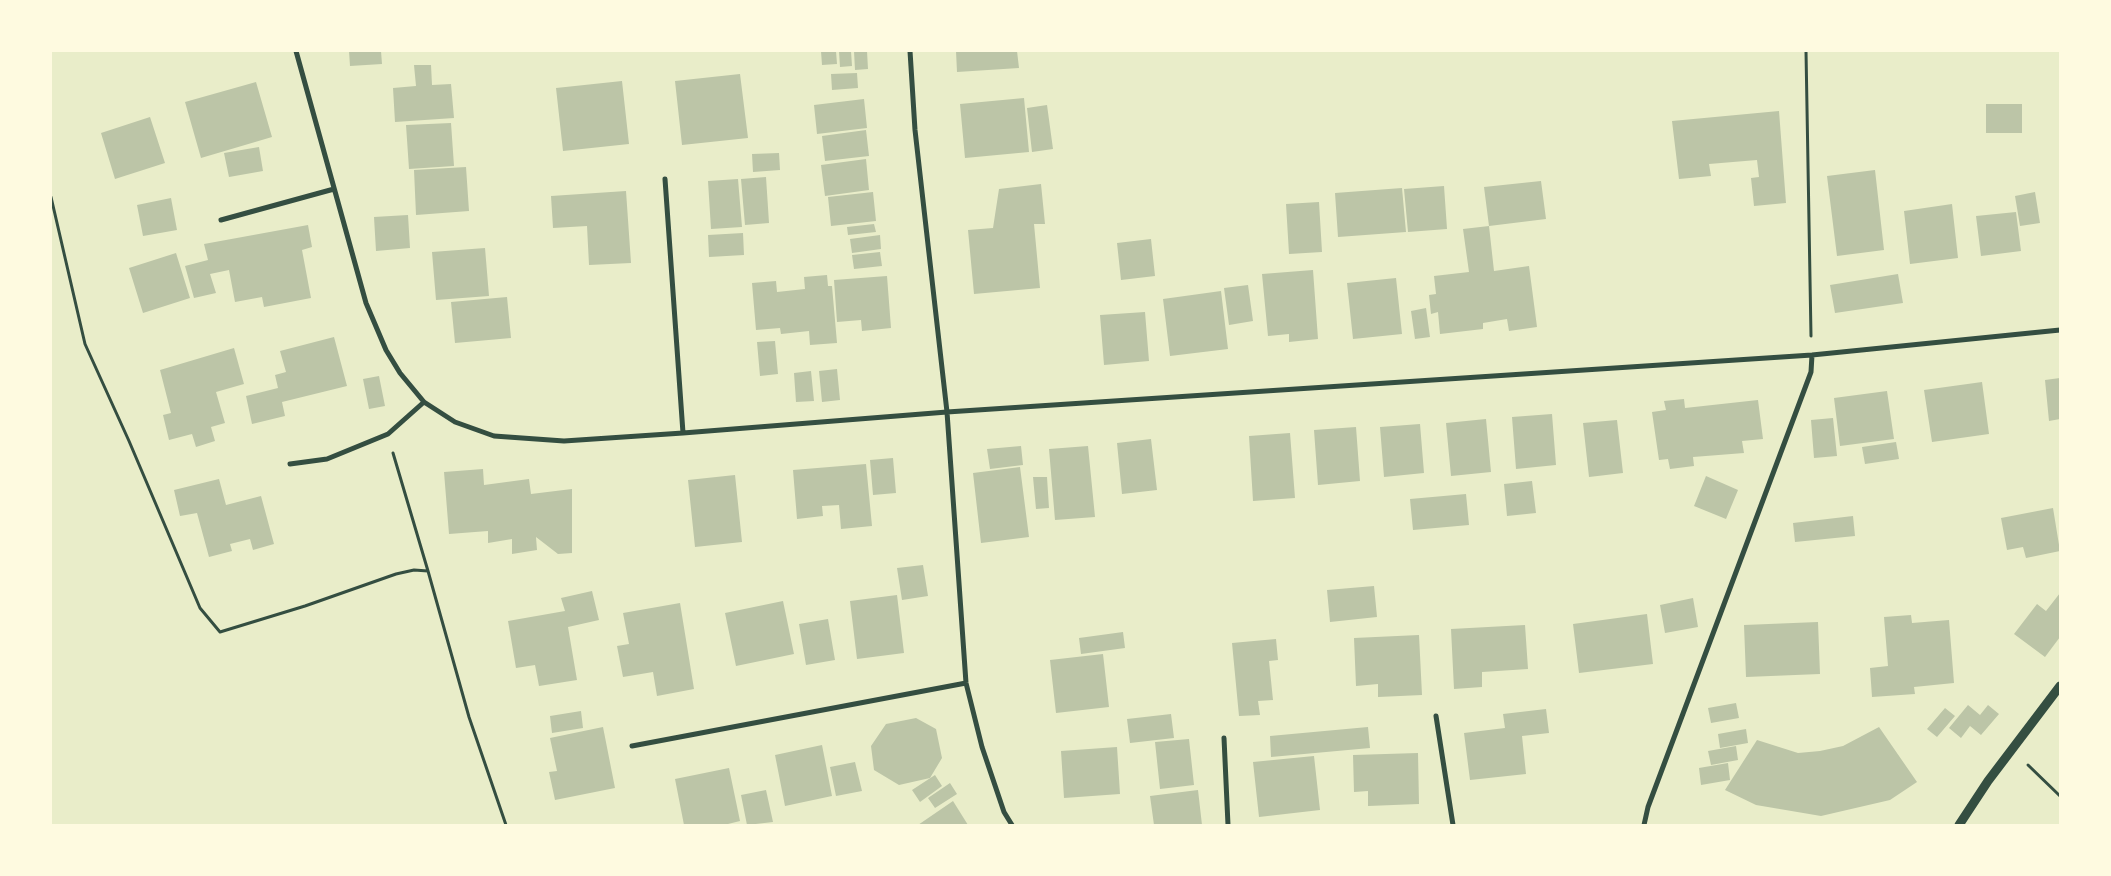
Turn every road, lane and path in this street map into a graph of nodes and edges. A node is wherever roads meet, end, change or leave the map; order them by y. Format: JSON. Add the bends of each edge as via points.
{"nodes":[{"id":1,"x":296,"y":51,"type":"edge"},
{"id":2,"x":910,"y":51,"type":"edge"},
{"id":3,"x":1806,"y":51,"type":"edge"},
{"id":4,"x":665,"y":179,"type":"dead end"},
{"id":5,"x":334,"y":189,"type":"junction"},
{"id":6,"x":51,"y":197,"type":"edge"},
{"id":7,"x":221,"y":220,"type":"dead end"},
{"id":8,"x":2060,"y":330,"type":"edge"},
{"id":9,"x":1812,"y":355,"type":"junction"},
{"id":10,"x":424,"y":402,"type":"junction"},
{"id":11,"x":947,"y":412,"type":"junction"},
{"id":12,"x":683,"y":433,"type":"junction"},
{"id":13,"x":388,"y":434,"type":"junction"},
{"id":14,"x":290,"y":464,"type":"dead end"},
{"id":15,"x":428,"y":571,"type":"junction"},
{"id":16,"x":966,"y":683,"type":"junction"},
{"id":17,"x":2060,"y":686,"type":"edge"},
{"id":18,"x":1436,"y":716,"type":"dead end"},
{"id":19,"x":1224,"y":738,"type":"dead end"},
{"id":20,"x":632,"y":746,"type":"dead end"},
{"id":21,"x":2011,"y":750,"type":"junction"},
{"id":22,"x":2060,"y":796,"type":"edge"},
{"id":23,"x":506,"y":825,"type":"edge"},
{"id":24,"x":1012,"y":825,"type":"edge"},
{"id":25,"x":1228,"y":825,"type":"edge"},
{"id":26,"x":1453,"y":825,"type":"edge"},
{"id":27,"x":1644,"y":825,"type":"edge"},
{"id":28,"x":1959,"y":825,"type":"edge"}],
"edges":[{"from":1,"to":5,"type":"street"},
{"from":2,"to":11,"type":"street","via":[[916,140]]},
{"from":3,"to":9,"type":"path"},
{"from":4,"to":12,"type":"street"},
{"from":5,"to":7,"type":"street"},
{"from":5,"to":10,"type":"street","via":[[366,303],[386,350]]},
{"from":6,"to":15,"type":"path","via":[[85,344],[200,608],[220,632],[396,574]]},
{"from":8,"to":9,"type":"street"},
{"from":9,"to":11,"type":"street"},
{"from":9,"to":27,"type":"street","via":[[1811,372]]},
{"from":10,"to":12,"type":"street","via":[[455,422],[494,436],[564,441]]},
{"from":10,"to":13,"type":"street"},
{"from":11,"to":12,"type":"street"},
{"from":11,"to":16,"type":"street"},
{"from":13,"to":14,"type":"street","via":[[327,458]]},
{"from":13,"to":15,"type":"path"},
{"from":15,"to":23,"type":"path","via":[[469,717]]},
{"from":16,"to":20,"type":"street"},
{"from":16,"to":24,"type":"street","via":[[982,747],[1004,812]]},
{"from":17,"to":21,"type":"street"},
{"from":18,"to":26,"type":"street"},
{"from":19,"to":25,"type":"street"},
{"from":21,"to":22,"type":"path"},
{"from":21,"to":28,"type":"street"}]}
